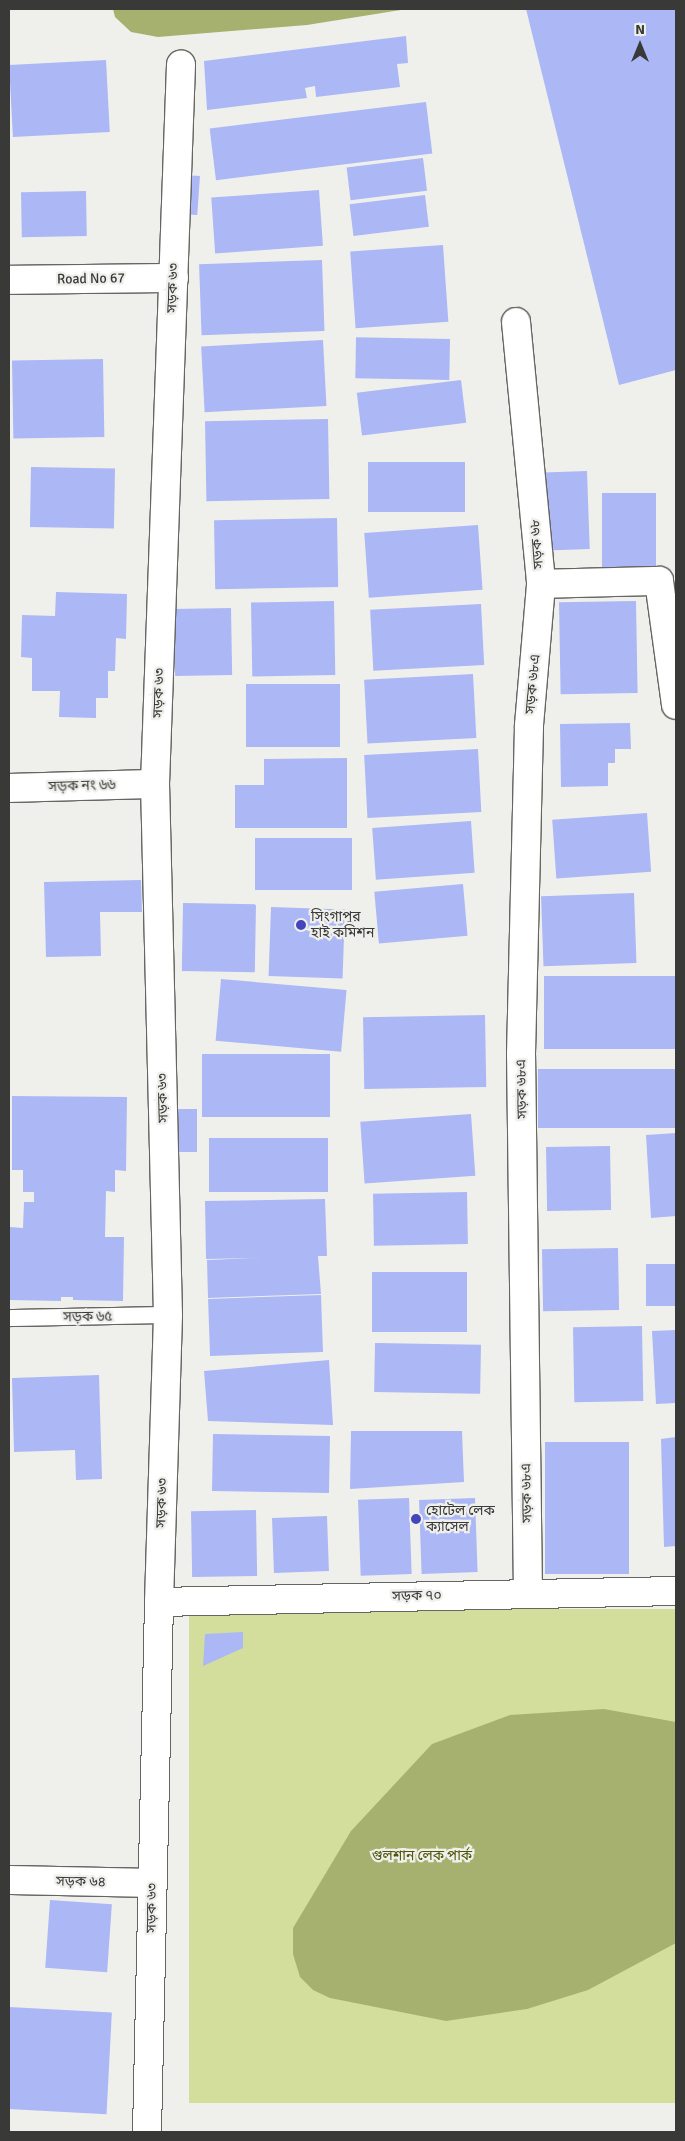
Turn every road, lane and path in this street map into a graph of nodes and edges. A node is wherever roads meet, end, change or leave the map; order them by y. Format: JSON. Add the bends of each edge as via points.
{"nodes":[{"id":1,"x":181,"y":64,"type":"dead end"},
{"id":2,"x":174,"y":278,"type":"junction"},
{"id":3,"x":9,"y":280,"type":"edge"},
{"id":4,"x":516,"y":322,"type":"dead end"},
{"id":5,"x":541,"y":584,"type":"junction"},
{"id":6,"x":671,"y":629,"type":"edge"},
{"id":7,"x":676,"y":705,"type":"edge"},
{"id":8,"x":155,"y":784,"type":"junction"},
{"id":9,"x":9,"y":788,"type":"edge"},
{"id":10,"x":168,"y":1315,"type":"junction"},
{"id":11,"x":9,"y":1318,"type":"edge"},
{"id":12,"x":676,"y":1591,"type":"edge"},
{"id":13,"x":528,"y":1594,"type":"junction"},
{"id":14,"x":159,"y":1602,"type":"junction"},
{"id":15,"x":9,"y":1880,"type":"edge"},
{"id":16,"x":152,"y":1883,"type":"junction"},
{"id":17,"x":147,"y":2132,"type":"edge"}],
"edges":[{"from":1,"to":2,"type":"street","name":"সড়ক ৬৩"},
{"from":2,"to":3,"type":"street","name":"Road No 67"},
{"from":2,"to":8,"type":"street","name":"সড়ক ৬৩"},
{"from":4,"to":5,"type":"street","name":"সড়ক ৬৮"},
{"from":5,"to":6,"type":"street","name":"সড়ক ৬৮","via":[[659,581]]},
{"from":5,"to":13,"type":"street","name":"সড়ক ৬৮এ","via":[[529,725],[521,1054]]},
{"from":6,"to":7,"type":"street","name":"সড়ক ৬৮"},
{"from":8,"to":9,"type":"street","name":"সড়ক নং ৬৬"},
{"from":8,"to":10,"type":"street","name":"সড়ক ৬৩"},
{"from":10,"to":11,"type":"lane","name":"সড়ক ৬৫"},
{"from":10,"to":14,"type":"street","name":"সড়ক ৬৩"},
{"from":12,"to":13,"type":"street","name":"সড়ক ৭০"},
{"from":13,"to":14,"type":"street","name":"সড়ক ৭০"},
{"from":14,"to":16,"type":"street","name":"সড়ক ৬৩"},
{"from":15,"to":16,"type":"street","name":"সড়ক ৬৪"},
{"from":16,"to":17,"type":"street","name":"সড়ক ৬৩"}]}
